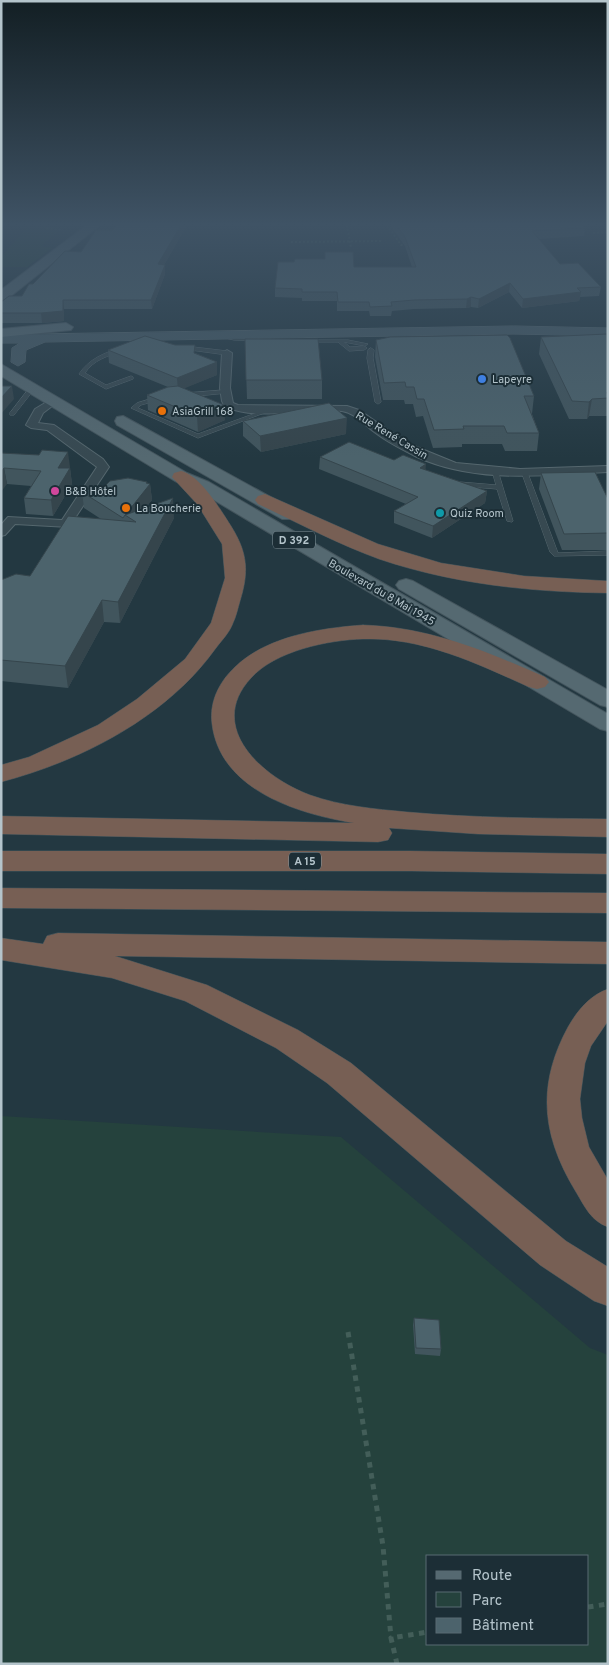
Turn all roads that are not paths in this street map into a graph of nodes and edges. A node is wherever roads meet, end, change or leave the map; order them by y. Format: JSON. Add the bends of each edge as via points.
{"nodes":[{"id":1,"x":66,"y":327,"type":"junction"},
{"id":2,"x":1,"y":328,"type":"edge"},
{"id":3,"x":1,"y":332,"type":"edge"},
{"id":4,"x":606,"y":332,"type":"edge"},
{"id":5,"x":218,"y":334,"type":"junction"},
{"id":6,"x":1,"y":338,"type":"edge"},
{"id":7,"x":44,"y":338,"type":"junction"},
{"id":8,"x":339,"y":340,"type":"junction"},
{"id":9,"x":373,"y":343,"type":"dead end"},
{"id":10,"x":365,"y":346,"type":"junction"},
{"id":11,"x":177,"y":347,"type":"edge"},
{"id":12,"x":130,"y":349,"type":"edge"},
{"id":13,"x":348,"y":349,"type":"joint"},
{"id":14,"x":371,"y":350,"type":"junction"},
{"id":15,"x":379,"y":350,"type":"edge"},
{"id":16,"x":1,"y":352,"type":"edge"},
{"id":17,"x":226,"y":353,"type":"joint"},
{"id":18,"x":7,"y":371,"type":"edge"},
{"id":19,"x":130,"y":378,"type":"dead end"},
{"id":20,"x":33,"y":387,"type":"junction"},
{"id":21,"x":224,"y":392,"type":"junction"},
{"id":22,"x":62,"y":395,"type":"junction"},
{"id":23,"x":175,"y":396,"type":"edge"},
{"id":24,"x":166,"y":397,"type":"edge"},
{"id":25,"x":378,"y":402,"type":"dead end"},
{"id":26,"x":274,"y":409,"type":"junction"},
{"id":27,"x":12,"y":414,"type":"dead end"},
{"id":28,"x":110,"y":415,"type":"dead end"},
{"id":29,"x":608,"y":469,"type":"edge"},
{"id":30,"x":495,"y":471,"type":"junction"},
{"id":31,"x":524,"y":471,"type":"junction"},
{"id":32,"x":218,"y":474,"type":"junction"},
{"id":33,"x":188,"y":480,"type":"junction"},
{"id":34,"x":458,"y":484,"type":"edge"},
{"id":35,"x":500,"y":487,"type":"junction"},
{"id":36,"x":265,"y":500,"type":"junction"},
{"id":37,"x":510,"y":521,"type":"dead end"},
{"id":38,"x":1,"y":532,"type":"edge"},
{"id":39,"x":608,"y":553,"type":"edge"},
{"id":40,"x":608,"y":587,"type":"edge"},
{"id":41,"x":537,"y":682,"type":"junction"},
{"id":42,"x":608,"y":700,"type":"edge"},
{"id":43,"x":608,"y":724,"type":"edge"},
{"id":44,"x":1,"y":774,"type":"edge"},
{"id":45,"x":1,"y":825,"type":"edge"},
{"id":46,"x":459,"y":826,"type":"junction"},
{"id":47,"x":608,"y":828,"type":"edge"},
{"id":48,"x":1,"y":861,"type":"edge"},
{"id":49,"x":608,"y":864,"type":"edge"},
{"id":50,"x":1,"y":898,"type":"edge"},
{"id":51,"x":608,"y":903,"type":"edge"},
{"id":52,"x":1,"y":943,"type":"edge"},
{"id":53,"x":1,"y":949,"type":"edge"},
{"id":54,"x":608,"y":953,"type":"edge"},
{"id":55,"x":608,"y":1001,"type":"edge"},
{"id":56,"x":608,"y":1211,"type":"edge"},
{"id":57,"x":608,"y":1288,"type":"edge"}],
"edges":[{"from":1,"to":2,"type":"main road"},
{"from":1,"to":3,"type":"main road"},
{"from":1,"to":4,"type":"main road","via":[[500,323]]},
{"from":4,"to":5,"type":"main road"},
{"from":5,"to":7,"type":"main road"},
{"from":5,"to":8,"type":"lane","via":[[234,339]]},
{"from":6,"to":7,"type":"main road"},
{"from":7,"to":18,"type":"main road","via":[[19,348]]},
{"from":8,"to":10,"type":"lane"},
{"from":8,"to":13,"type":"lane"},
{"from":9,"to":10,"type":"lane"},
{"from":10,"to":13,"type":"lane"},
{"from":10,"to":14,"type":"lane"},
{"from":11,"to":17,"type":"lane"},
{"from":12,"to":19,"type":"lane","via":[[104,355],[86,366],[82,374],[106,387]]},
{"from":14,"to":15,"type":"lane"},
{"from":14,"to":25,"type":"lane"},
{"from":16,"to":18,"type":"main road","name":"Boulevard du 8 Mai 1945","number":"D 392"},
{"from":17,"to":21,"type":"street"},
{"from":18,"to":20,"type":"main road","name":"Boulevard du 8 Mai 1945","number":"D 392"},
{"from":18,"to":22,"type":"main road","name":"Boulevard du 8 Mai 1945","number":"D 392"},
{"from":20,"to":22,"type":"main road","name":"Boulevard du 8 Mai 1945","number":"D 392"},
{"from":20,"to":27,"type":"lane"},
{"from":21,"to":23,"type":"lane"},
{"from":21,"to":26,"type":"street","name":"Rue René Cassin","via":[[232,406]]},
{"from":22,"to":33,"type":"main road","name":"Boulevard du 8 Mai 1945","number":"D 392"},
{"from":22,"to":38,"type":"street","via":[[38,411],[31,425],[50,427],[103,467],[65,524],[12,520]]},
{"from":24,"to":26,"type":"lane","via":[[134,408],[198,436]]},
{"from":26,"to":30,"type":"street","name":"Rue René Cassin","via":[[346,408],[433,460],[462,468]]},
{"from":28,"to":32,"type":"main road","name":"Boulevard du 8 Mai 1945","number":"D 392"},
{"from":29,"to":31,"type":"street","name":"Rue René Cassin","via":[[592,474]]},
{"from":30,"to":31,"type":"street","name":"Rue René Cassin"},
{"from":30,"to":35,"type":"lane"},
{"from":31,"to":39,"type":"lane","via":[[556,555]]},
{"from":32,"to":33,"type":"main road"},
{"from":32,"to":36,"type":"main road","name":"Boulevard du 8 Mai 1945","number":"D 392"},
{"from":33,"to":41,"type":"main road","name":"Boulevard du 8 Mai 1945","number":"D 392"},
{"from":33,"to":44,"type":"highway","via":[[205,500],[232,544],[236,578],[222,624],[193,664],[146,704],[90,738],[38,763]]},
{"from":34,"to":35,"type":"lane"},
{"from":35,"to":37,"type":"lane"},
{"from":36,"to":40,"type":"highway","via":[[377,550],[450,572],[496,580]]},
{"from":36,"to":42,"type":"main road","name":"Boulevard du 8 Mai 1945","number":"D 392","via":[[356,556]]},
{"from":41,"to":43,"type":"main road","name":"Boulevard du 8 Mai 1945","number":"D 392"},
{"from":41,"to":46,"type":"highway","via":[[439,642],[390,632],[362,632],[308,639],[284,646],[246,669],[233,684],[225,699],[222,716],[231,750],[245,768],[262,781],[289,796],[354,815]]},
{"from":45,"to":46,"type":"highway","via":[[385,833]]},
{"from":46,"to":47,"type":"highway"},
{"from":48,"to":49,"type":"highway","number":"A 15"},
{"from":50,"to":51,"type":"highway"},
{"from":52,"to":54,"type":"highway"},
{"from":53,"to":57,"type":"highway","via":[[113,967],[196,993],[287,1039],[339,1073],[553,1253]]},
{"from":55,"to":56,"type":"highway","via":[[577,1038],[568,1057],[562,1093],[568,1138],[586,1178]]}]}
